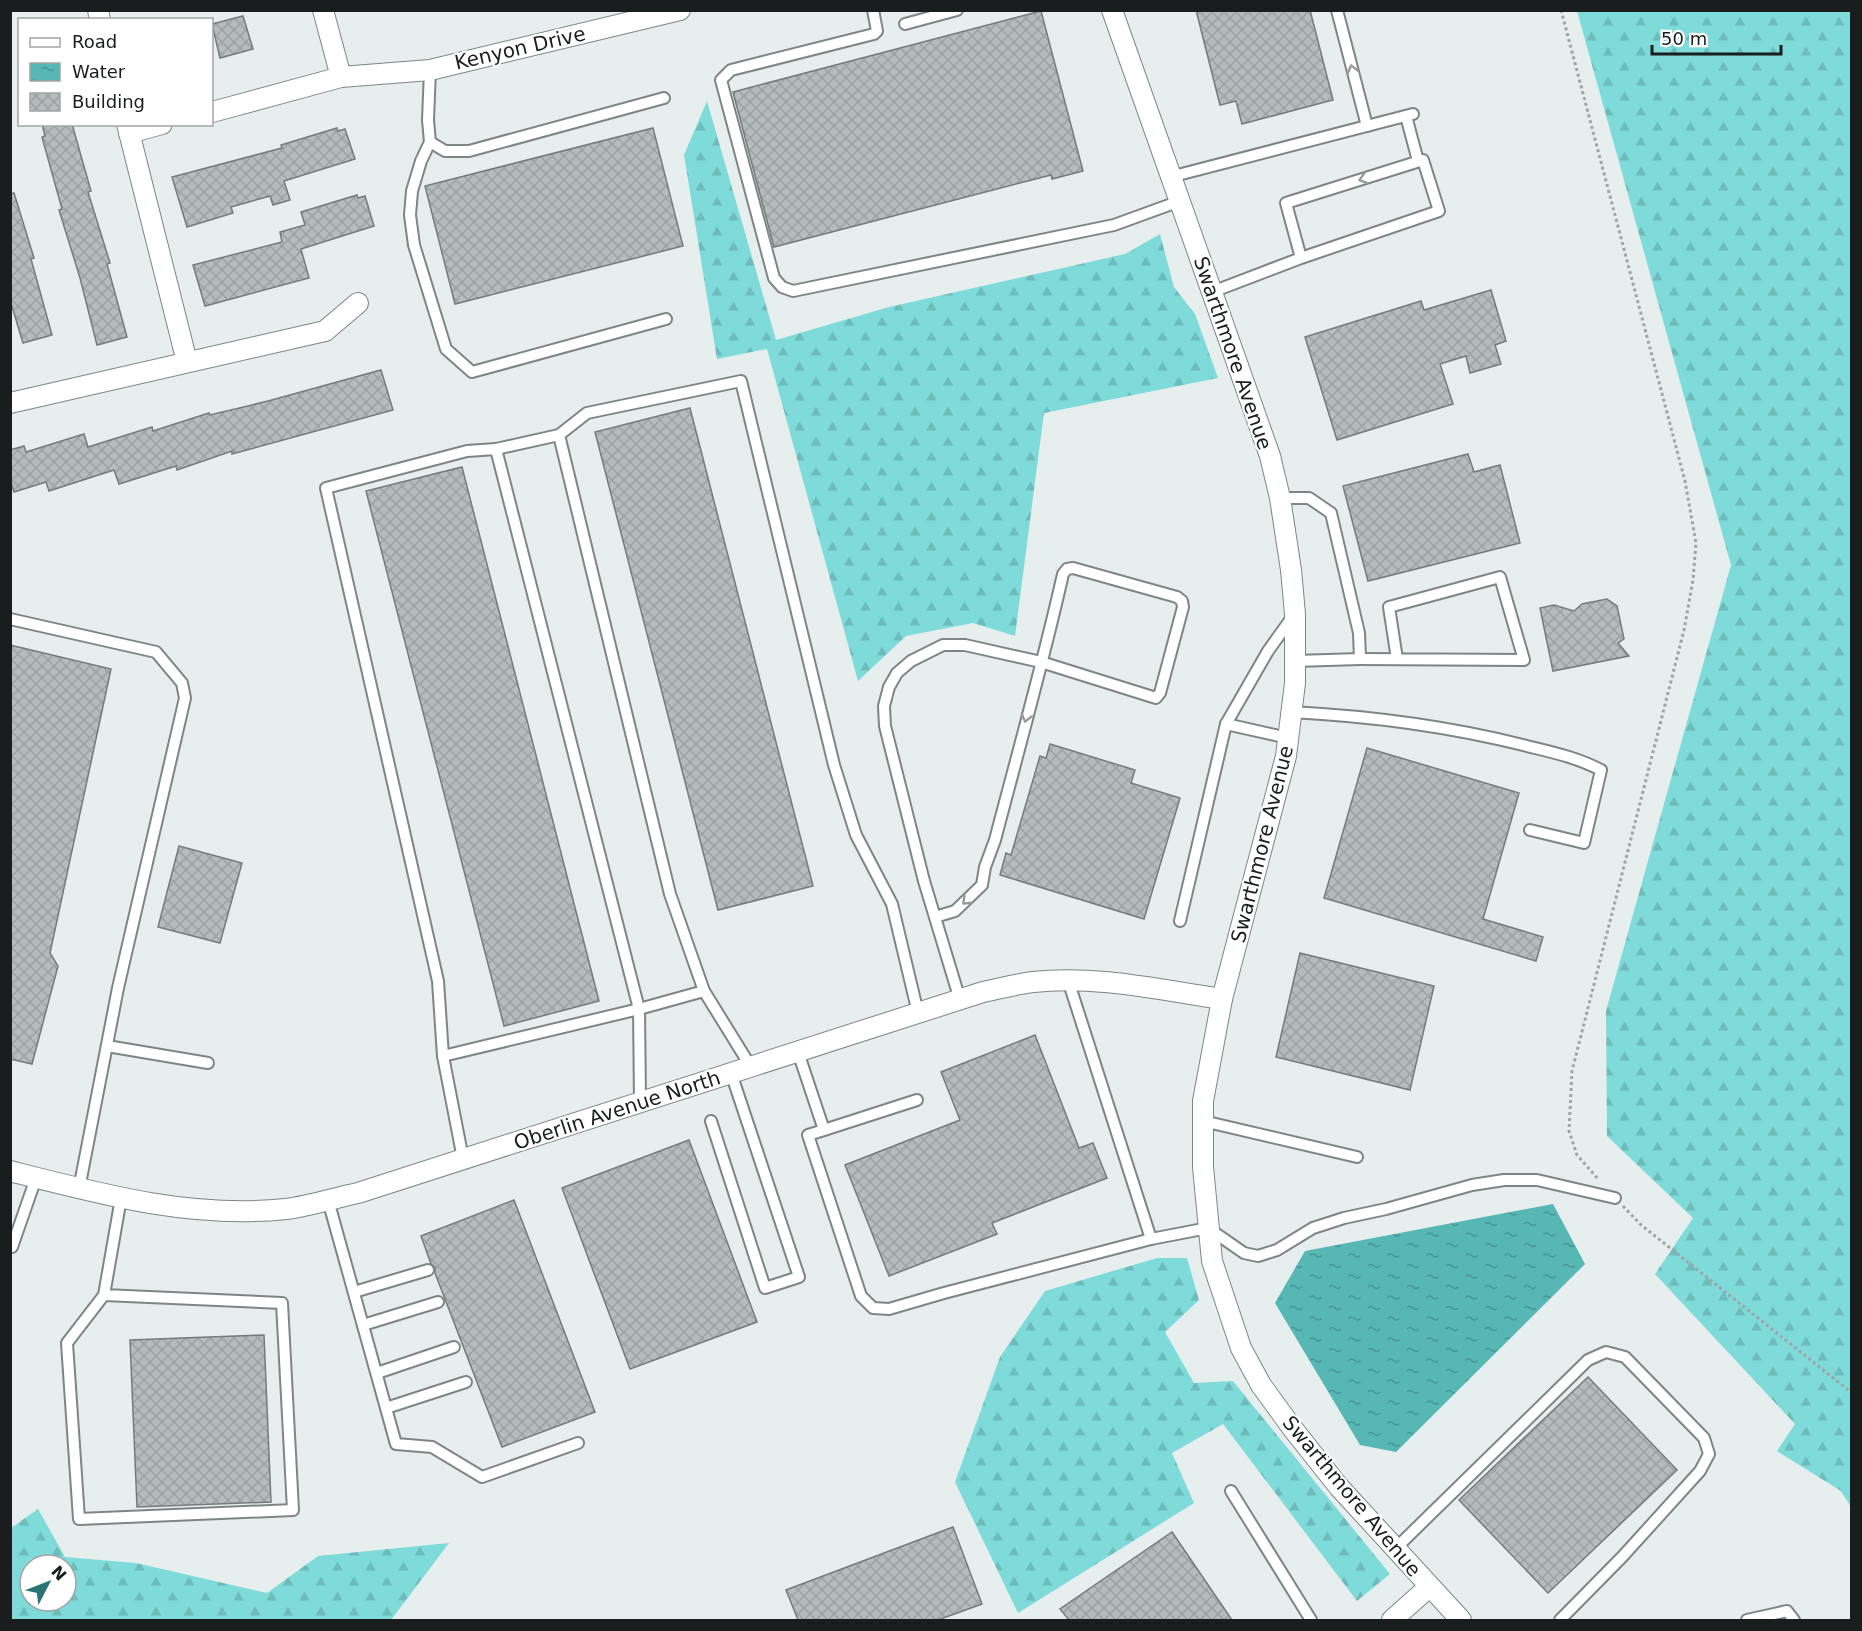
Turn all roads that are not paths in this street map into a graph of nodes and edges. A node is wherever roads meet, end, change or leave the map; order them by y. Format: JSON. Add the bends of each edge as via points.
{"nodes":[{"id":1,"x":323,"y":10,"type":"edge"},
{"id":2,"x":680,"y":10,"type":"edge"},
{"id":3,"x":873,"y":10,"type":"edge"},
{"id":4,"x":957,"y":10,"type":"edge"},
{"id":5,"x":1112,"y":10,"type":"edge"},
{"id":6,"x":1336,"y":10,"type":"edge"},
{"id":7,"x":621,"y":17,"type":"edge"},
{"id":8,"x":905,"y":24,"type":"dead end"},
{"id":9,"x":430,"y":70,"type":"junction"},
{"id":10,"x":341,"y":78,"type":"junction"},
{"id":11,"x":664,"y":98,"type":"dead end"},
{"id":12,"x":213,"y":112,"type":"edge"},
{"id":13,"x":148,"y":126,"type":"edge"},
{"id":14,"x":1368,"y":126,"type":"junction"},
{"id":15,"x":128,"y":129,"type":"edge"},
{"id":16,"x":430,"y":142,"type":"junction"},
{"id":17,"x":1418,"y":161,"type":"junction"},
{"id":18,"x":1170,"y":177,"type":"junction"},
{"id":19,"x":1180,"y":201,"type":"junction"},
{"id":20,"x":1301,"y":258,"type":"junction"},
{"id":21,"x":1212,"y":292,"type":"junction"},
{"id":22,"x":358,"y":303,"type":"dead end"},
{"id":23,"x":666,"y":319,"type":"dead end"},
{"id":24,"x":188,"y":362,"type":"junction"},
{"id":25,"x":10,"y":404,"type":"edge"},
{"id":26,"x":559,"y":435,"type":"junction"},
{"id":27,"x":496,"y":449,"type":"junction"},
{"id":28,"x":1280,"y":498,"type":"junction"},
{"id":29,"x":1295,"y":614,"type":"junction"},
{"id":30,"x":10,"y":619,"type":"edge"},
{"id":31,"x":1360,"y":658,"type":"junction"},
{"id":32,"x":1398,"y":659,"type":"junction"},
{"id":33,"x":1295,"y":660,"type":"junction"},
{"id":34,"x":1041,"y":662,"type":"junction"},
{"id":35,"x":1291,"y":712,"type":"junction"},
{"id":36,"x":1226,"y":724,"type":"junction"},
{"id":37,"x":1288,"y":738,"type":"junction"},
{"id":38,"x":1530,"y":830,"type":"dead end"},
{"id":39,"x":935,"y":917,"type":"junction"},
{"id":40,"x":1180,"y":921,"type":"dead end"},
{"id":41,"x":1068,"y":980,"type":"junction"},
{"id":42,"x":704,"y":991,"type":"junction"},
{"id":43,"x":1222,"y":999,"type":"junction"},
{"id":44,"x":960,"y":1000,"type":"junction"},
{"id":45,"x":639,"y":1009,"type":"junction"},
{"id":46,"x":918,"y":1013,"type":"junction"},
{"id":47,"x":107,"y":1046,"type":"junction"},
{"id":48,"x":798,"y":1052,"type":"junction"},
{"id":49,"x":443,"y":1056,"type":"junction"},
{"id":50,"x":208,"y":1063,"type":"dead end"},
{"id":51,"x":751,"y":1067,"type":"junction"},
{"id":52,"x":731,"y":1073,"type":"junction"},
{"id":53,"x":917,"y":1100,"type":"dead end"},
{"id":54,"x":640,"y":1101,"type":"junction"},
{"id":55,"x":711,"y":1121,"type":"dead end"},
{"id":56,"x":1203,"y":1121,"type":"junction"},
{"id":57,"x":824,"y":1130,"type":"junction"},
{"id":58,"x":1357,"y":1157,"type":"dead end"},
{"id":59,"x":463,"y":1160,"type":"junction"},
{"id":60,"x":10,"y":1171,"type":"edge"},
{"id":61,"x":36,"y":1178,"type":"junction"},
{"id":62,"x":80,"y":1189,"type":"junction"},
{"id":63,"x":121,"y":1198,"type":"junction"},
{"id":64,"x":1615,"y":1198,"type":"road end"},
{"id":65,"x":328,"y":1200,"type":"junction"},
{"id":66,"x":1208,"y":1228,"type":"junction"},
{"id":67,"x":1151,"y":1239,"type":"junction"},
{"id":68,"x":11,"y":1248,"type":"edge"},
{"id":69,"x":428,"y":1270,"type":"dead end"},
{"id":70,"x":354,"y":1292,"type":"junction"},
{"id":71,"x":104,"y":1295,"type":"junction"},
{"id":72,"x":438,"y":1302,"type":"dead end"},
{"id":73,"x":363,"y":1325,"type":"junction"},
{"id":74,"x":454,"y":1347,"type":"dead end"},
{"id":75,"x":377,"y":1373,"type":"junction"},
{"id":76,"x":466,"y":1382,"type":"dead end"},
{"id":77,"x":386,"y":1408,"type":"junction"},
{"id":78,"x":578,"y":1443,"type":"dead end"},
{"id":79,"x":1231,"y":1491,"type":"dead end"},
{"id":80,"x":1395,"y":1549,"type":"junction"},
{"id":81,"x":1429,"y":1587,"type":"junction"},
{"id":82,"x":1311,"y":1620,"type":"edge"},
{"id":83,"x":1392,"y":1620,"type":"edge"},
{"id":84,"x":1461,"y":1620,"type":"edge"},
{"id":85,"x":1560,"y":1620,"type":"edge"},
{"id":86,"x":1747,"y":1620,"type":"edge"},
{"id":87,"x":1794,"y":1620,"type":"edge"}],
"edges":[{"from":1,"to":10,"type":"street"},
{"from":2,"to":7,"type":"street","name":"Kenyon Drive"},
{"from":3,"to":19,"type":"lane","via":[[877,31],[874,34],[731,70],[721,80],[774,278],[782,287],[792,291],[1114,225]]},
{"from":4,"to":8,"type":"lane"},
{"from":5,"to":18,"type":"street","name":"Swarthmore Avenue"},
{"from":14,"to":6,"type":"lane","one_way":true},
{"from":7,"to":9,"type":"street","name":"Kenyon Drive"},
{"from":9,"to":10,"type":"street","name":"Kenyon Drive"},
{"from":9,"to":16,"type":"lane"},
{"from":10,"to":12,"type":"street","name":"Kenyon Drive"},
{"from":11,"to":16,"type":"lane","via":[[469,151],[445,151]]},
{"from":13,"to":15,"type":"street"},
{"from":14,"to":17,"type":"lane","via":[[1410,115]]},
{"from":14,"to":18,"type":"lane"},
{"from":15,"to":24,"type":"street"},
{"from":16,"to":23,"type":"lane","via":[[412,192],[414,245],[446,350],[472,372]]},
{"from":17,"to":20,"type":"lane","one_way":true,"via":[[1286,202]]},
{"from":17,"to":20,"type":"lane","via":[[1423,160],[1439,211]]},
{"from":18,"to":19,"type":"street","name":"Swarthmore Avenue"},
{"from":19,"to":21,"type":"street","name":"Swarthmore Avenue"},
{"from":20,"to":21,"type":"lane"},
{"from":21,"to":28,"type":"street","name":"Swarthmore Avenue","via":[[1270,456]]},
{"from":22,"to":24,"type":"street","via":[[325,331]]},
{"from":24,"to":25,"type":"street"},
{"from":26,"to":27,"type":"lane"},
{"from":26,"to":42,"type":"lane","via":[[670,894]]},
{"from":26,"to":46,"type":"lane","via":[[587,413],[741,381],[834,765],[856,835],[892,904]]},
{"from":27,"to":45,"type":"lane"},
{"from":27,"to":49,"type":"lane","via":[[467,451],[326,488],[438,981]]},
{"from":28,"to":29,"type":"street","name":"Swarthmore Avenue"},
{"from":28,"to":31,"type":"lane","via":[[1309,498],[1331,513],[1359,633]]},
{"from":29,"to":33,"type":"street","name":"Swarthmore Avenue"},
{"from":29,"to":36,"type":"lane","via":[[1268,651]]},
{"from":30,"to":47,"type":"lane","via":[[156,652],[182,682],[185,698]]},
{"from":31,"to":32,"type":"lane"},
{"from":31,"to":33,"type":"lane"},
{"from":32,"to":32,"type":"lane","via":[[1524,660],[1500,578],[1389,607]]},
{"from":33,"to":35,"type":"street","name":"Swarthmore Avenue"},
{"from":34,"to":34,"type":"lane","via":[[1067,570],[1073,568],[1114,579],[1182,601],[1172,651],[1156,698]]},
{"from":34,"to":39,"type":"lane","one_way":true,"via":[[982,885],[955,911]]},
{"from":34,"to":39,"type":"lane","via":[[965,645],[943,645],[911,661],[889,687],[884,706],[885,726]]},
{"from":35,"to":37,"type":"street","name":"Swarthmore Avenue"},
{"from":35,"to":38,"type":"lane","via":[[1340,715],[1497,738],[1579,759],[1601,770],[1584,843]]},
{"from":36,"to":37,"type":"lane"},
{"from":36,"to":40,"type":"lane"},
{"from":37,"to":43,"type":"street","name":"Swarthmore Avenue"},
{"from":39,"to":44,"type":"lane"},
{"from":41,"to":43,"type":"street","name":"Oberlin Avenue North","via":[[1107,981]]},
{"from":41,"to":44,"type":"street","name":"Oberlin Avenue North","via":[[1031,982]]},
{"from":41,"to":67,"type":"lane"},
{"from":42,"to":45,"type":"lane"},
{"from":42,"to":51,"type":"lane"},
{"from":43,"to":56,"type":"street","name":"Swarthmore Avenue","via":[[1203,1101]]},
{"from":44,"to":46,"type":"street","name":"Oberlin Avenue North"},
{"from":45,"to":49,"type":"lane"},
{"from":45,"to":54,"type":"lane"},
{"from":46,"to":48,"type":"street","name":"Oberlin Avenue North"},
{"from":47,"to":50,"type":"lane"},
{"from":47,"to":62,"type":"lane"},
{"from":48,"to":51,"type":"street","name":"Oberlin Avenue North"},
{"from":48,"to":57,"type":"lane"},
{"from":49,"to":59,"type":"lane"},
{"from":51,"to":52,"type":"street","name":"Oberlin Avenue North"},
{"from":52,"to":54,"type":"street","name":"Oberlin Avenue North"},
{"from":52,"to":55,"type":"lane","via":[[799,1277],[765,1288]]},
{"from":53,"to":57,"type":"lane"},
{"from":54,"to":59,"type":"street","name":"Oberlin Avenue North"},
{"from":56,"to":58,"type":"lane"},
{"from":56,"to":66,"type":"street","name":"Swarthmore Avenue"},
{"from":57,"to":67,"type":"lane","via":[[808,1136],[861,1296],[873,1308],[889,1309]]},
{"from":59,"to":65,"type":"street","name":"Oberlin Avenue North"},
{"from":60,"to":61,"type":"street","name":"Oberlin Avenue North"},
{"from":61,"to":62,"type":"street","name":"Oberlin Avenue North"},
{"from":61,"to":68,"type":"lane"},
{"from":62,"to":63,"type":"street","name":"Oberlin Avenue North"},
{"from":63,"to":65,"type":"street","name":"Oberlin Avenue North","via":[[172,1207],[236,1211],[287,1209]]},
{"from":63,"to":71,"type":"lane"},
{"from":64,"to":66,"type":"lane","via":[[1538,1180],[1472,1185],[1313,1228],[1277,1250],[1258,1256],[1244,1253]]},
{"from":65,"to":70,"type":"lane"},
{"from":66,"to":67,"type":"lane"},
{"from":66,"to":80,"type":"street","name":"Swarthmore Avenue","via":[[1212,1261],[1241,1348],[1261,1385],[1339,1487]]},
{"from":69,"to":70,"type":"lane"},
{"from":70,"to":73,"type":"lane"},
{"from":71,"to":71,"type":"lane","via":[[282,1303],[293,1510],[79,1519],[68,1343]]},
{"from":72,"to":73,"type":"lane"},
{"from":73,"to":75,"type":"lane"},
{"from":74,"to":75,"type":"lane"},
{"from":75,"to":77,"type":"lane"},
{"from":76,"to":77,"type":"lane"},
{"from":77,"to":78,"type":"lane","via":[[396,1444],[432,1447],[482,1477]]},
{"from":79,"to":82,"type":"lane"},
{"from":80,"to":81,"type":"street","name":"Swarthmore Avenue"},
{"from":80,"to":85,"type":"lane","via":[[1588,1360],[1606,1352],[1625,1357],[1704,1438],[1709,1454],[1700,1471]]},
{"from":81,"to":83,"type":"street"},
{"from":81,"to":84,"type":"street","name":"Swarthmore Avenue"},
{"from":86,"to":87,"type":"lane","via":[[1787,1611]]}]}
